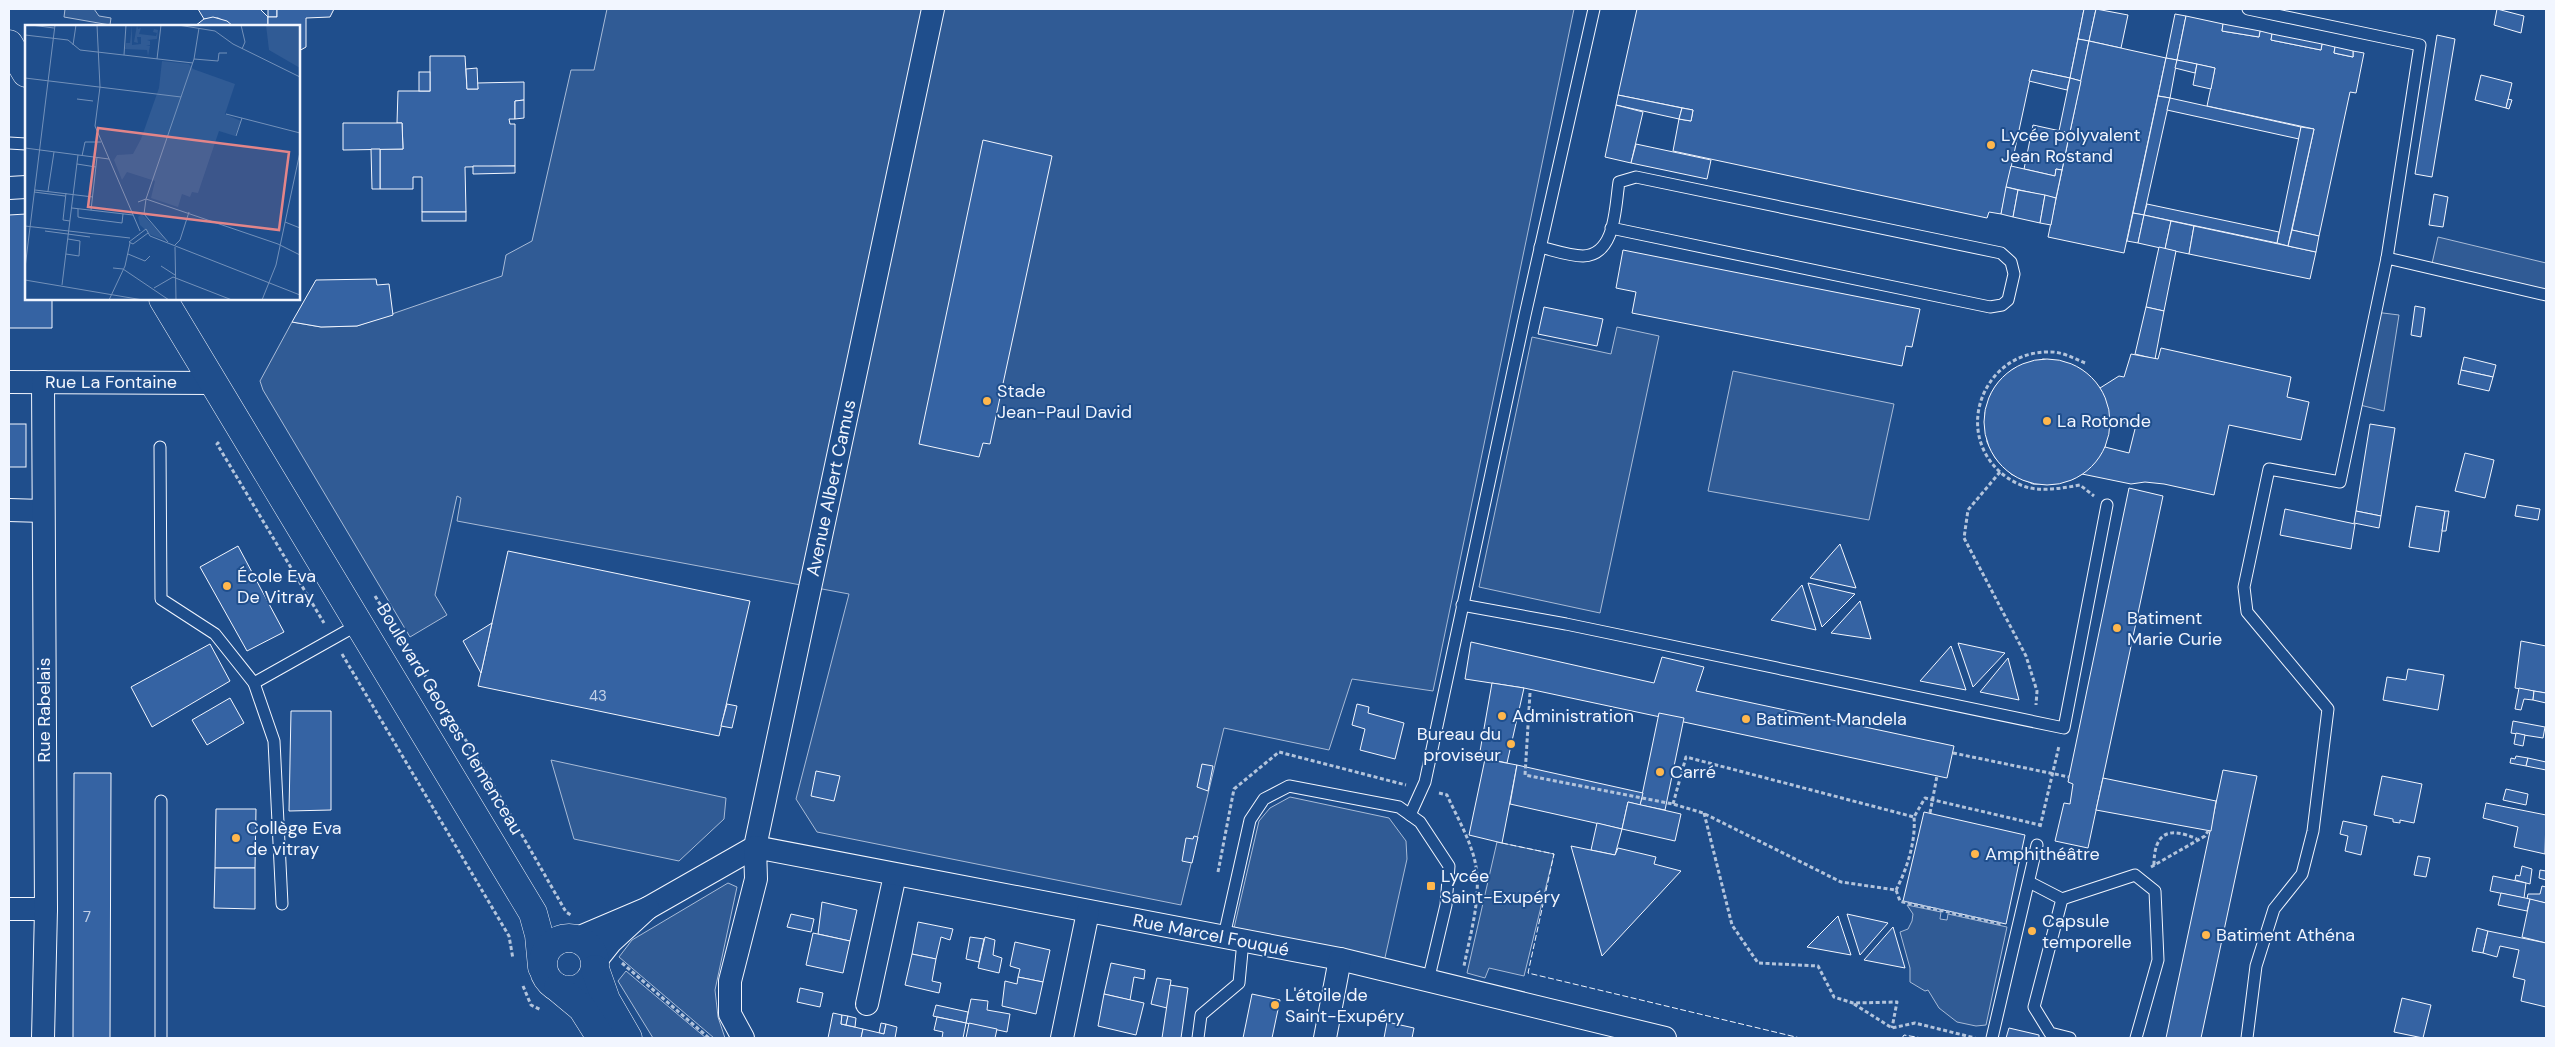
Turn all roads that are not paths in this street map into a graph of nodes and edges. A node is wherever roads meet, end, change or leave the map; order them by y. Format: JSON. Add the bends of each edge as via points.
{"nodes":[{"id":1,"x":933,"y":9,"type":"edge"},
{"id":2,"x":1594,"y":9,"type":"edge"},
{"id":3,"x":2248,"y":9,"type":"edge"},
{"id":4,"x":9,"y":44,"type":"edge"},
{"id":5,"x":25,"y":71,"type":"edge"},
{"id":6,"x":9,"y":143,"type":"edge"},
{"id":7,"x":25,"y":144,"type":"edge"},
{"id":8,"x":25,"y":187,"type":"edge"},
{"id":9,"x":9,"y":188,"type":"edge"},
{"id":10,"x":1611,"y":228,"type":"junction"},
{"id":11,"x":1540,"y":247,"type":"junction"},
{"id":12,"x":2387,"y":258,"type":"junction"},
{"id":13,"x":2546,"y":295,"type":"edge"},
{"id":14,"x":164,"y":300,"type":"edge"},
{"id":15,"x":9,"y":382,"type":"edge"},
{"id":16,"x":43,"y":382,"type":"junction"},
{"id":17,"x":213,"y":382,"type":"junction"},
{"id":18,"x":160,"y":447,"type":"dead end"},
{"id":19,"x":2107,"y":505,"type":"road end"},
{"id":20,"x":9,"y":510,"type":"edge"},
{"id":21,"x":43,"y":511,"type":"junction"},
{"id":22,"x":1462,"y":605,"type":"junction"},
{"id":23,"x":359,"y":624,"type":"junction"},
{"id":24,"x":254,"y":683,"type":"junction"},
{"id":25,"x":161,"y":801,"type":"dead end"},
{"id":26,"x":1410,"y":815,"type":"junction"},
{"id":27,"x":2036,"y":845,"type":"dead end"},
{"id":28,"x":755,"y":847,"type":"junction"},
{"id":29,"x":894,"y":875,"type":"junction"},
{"id":30,"x":2029,"y":882,"type":"junction"},
{"id":31,"x":2062,"y":900,"type":"junction"},
{"id":32,"x":282,"y":904,"type":"dead end"},
{"id":33,"x":648,"y":908,"type":"junction"},
{"id":34,"x":9,"y":909,"type":"edge"},
{"id":35,"x":46,"y":909,"type":"junction"},
{"id":36,"x":1088,"y":912,"type":"junction"},
{"id":37,"x":533,"y":913,"type":"junction"},
{"id":38,"x":582,"y":935,"type":"junction"},
{"id":39,"x":1234,"y":939,"type":"junction"},
{"id":40,"x":1340,"y":960,"type":"junction"},
{"id":41,"x":606,"y":964,"type":"junction"},
{"id":42,"x":1428,"y":981,"type":"junction"},
{"id":43,"x":543,"y":988,"type":"junction"},
{"id":44,"x":866,"y":1004,"type":"dead end"},
{"id":45,"x":43,"y":1038,"type":"edge"},
{"id":46,"x":161,"y":1038,"type":"edge"},
{"id":47,"x":601,"y":1038,"type":"edge"},
{"id":48,"x":628,"y":1038,"type":"edge"},
{"id":49,"x":743,"y":1038,"type":"edge"},
{"id":50,"x":1062,"y":1038,"type":"edge"},
{"id":51,"x":1198,"y":1038,"type":"edge"},
{"id":52,"x":1324,"y":1038,"type":"edge"},
{"id":53,"x":1665,"y":1038,"type":"edge"},
{"id":54,"x":1992,"y":1038,"type":"edge"},
{"id":55,"x":2070,"y":1038,"type":"edge"},
{"id":56,"x":2136,"y":1038,"type":"edge"},
{"id":57,"x":2247,"y":1038,"type":"edge"}],
"edges":[{"from":1,"to":28,"type":"street","name":"Avenue Albert Camus"},
{"from":2,"to":11,"type":"lane"},
{"from":3,"to":12,"type":"lane","via":[[2420,45]]},
{"from":4,"to":5,"type":"main road"},
{"from":6,"to":7,"type":"lane"},
{"from":8,"to":9,"type":"street"},
{"from":10,"to":10,"type":"lane","via":[[1620,182],[1636,178],[2000,254],[2011,262],[2014,274],[2008,300],[1990,307]]},
{"from":10,"to":11,"type":"lane","via":[[1605,246],[1598,252],[1582,256]]},
{"from":11,"to":22,"type":"lane"},
{"from":12,"to":13,"type":"lane"},
{"from":12,"to":57,"type":"lane","via":[[2340,482],[2269,469],[2244,587],[2247,612],[2328,709],[2313,831],[2302,874],[2274,909],[2256,966]]},
{"from":14,"to":17,"type":"main road","name":"Boulevard Georges Clemenceau"},
{"from":15,"to":16,"type":"street","name":"Rue La Fontaine"},
{"from":16,"to":17,"type":"street","name":"Rue La Fontaine"},
{"from":16,"to":21,"type":"street","name":"Rue Rabelais"},
{"from":17,"to":23,"type":"main road","name":"Boulevard Georges Clemenceau"},
{"from":18,"to":24,"type":"lane","via":[[161,599],[214,634]]},
{"from":19,"to":22,"type":"lane","via":[[2064,728]]},
{"from":20,"to":21,"type":"street"},
{"from":21,"to":35,"type":"street","name":"Rue Rabelais"},
{"from":22,"to":26,"type":"lane","via":[[1425,782]]},
{"from":23,"to":24,"type":"lane"},
{"from":23,"to":37,"type":"main road","name":"Boulevard Georges Clemenceau"},
{"from":24,"to":32,"type":"lane","via":[[274,741]]},
{"from":25,"to":46,"type":"lane"},
{"from":26,"to":39,"type":"lane","via":[[1399,807],[1289,786],[1264,799],[1250,820]]},
{"from":26,"to":42,"type":"lane","via":[[1420,822],[1449,866],[1446,905]]},
{"from":27,"to":30,"type":"lane"},
{"from":28,"to":29,"type":"street","name":"Rue Marcel Fouqué"},
{"from":28,"to":33,"type":"street"},
{"from":28,"to":49,"type":"street","name":"Avenue Albert Camus","via":[[756,878],[730,981],[730,1014]]},
{"from":29,"to":36,"type":"street","name":"Rue Marcel Fouqué"},
{"from":29,"to":44,"type":"street"},
{"from":30,"to":31,"type":"lane"},
{"from":30,"to":54,"type":"lane"},
{"from":31,"to":55,"type":"lane","via":[[2034,1007],[2050,1033]]},
{"from":31,"to":56,"type":"lane","via":[[2135,875],[2155,891],[2158,960]]},
{"from":33,"to":38,"type":"street"},
{"from":33,"to":41,"type":"street","via":[[607,946]]},
{"from":34,"to":35,"type":"street"},
{"from":35,"to":45,"type":"street","name":"Rue Rabelais"},
{"from":36,"to":39,"type":"street","name":"Rue Marcel Fouqué"},
{"from":36,"to":50,"type":"street"},
{"from":37,"to":38,"type":"main road","name":"Boulevard Georges Clemenceau","via":[[546,924]]},
{"from":37,"to":43,"type":"main road","name":"Boulevard Georges Clemenceau","via":[[539,935]]},
{"from":38,"to":41,"type":"main road","via":[[590,949]]},
{"from":38,"to":43,"type":"main road","via":[[553,943],[545,954]]},
{"from":39,"to":40,"type":"street","name":"Rue Marcel Fouqué"},
{"from":39,"to":51,"type":"lane","via":[[1239,983],[1202,1015]]},
{"from":40,"to":42,"type":"street","name":"Rue Marcel Fouqué"},
{"from":40,"to":52,"type":"street"},
{"from":41,"to":43,"type":"main road","via":[[585,986],[572,991]]},
{"from":41,"to":48,"type":"main road","via":[[606,1000]]},
{"from":42,"to":53,"type":"street","name":"Rue Marcel Fouqué"},
{"from":43,"to":47,"type":"main road","via":[[582,1008]]}]}
